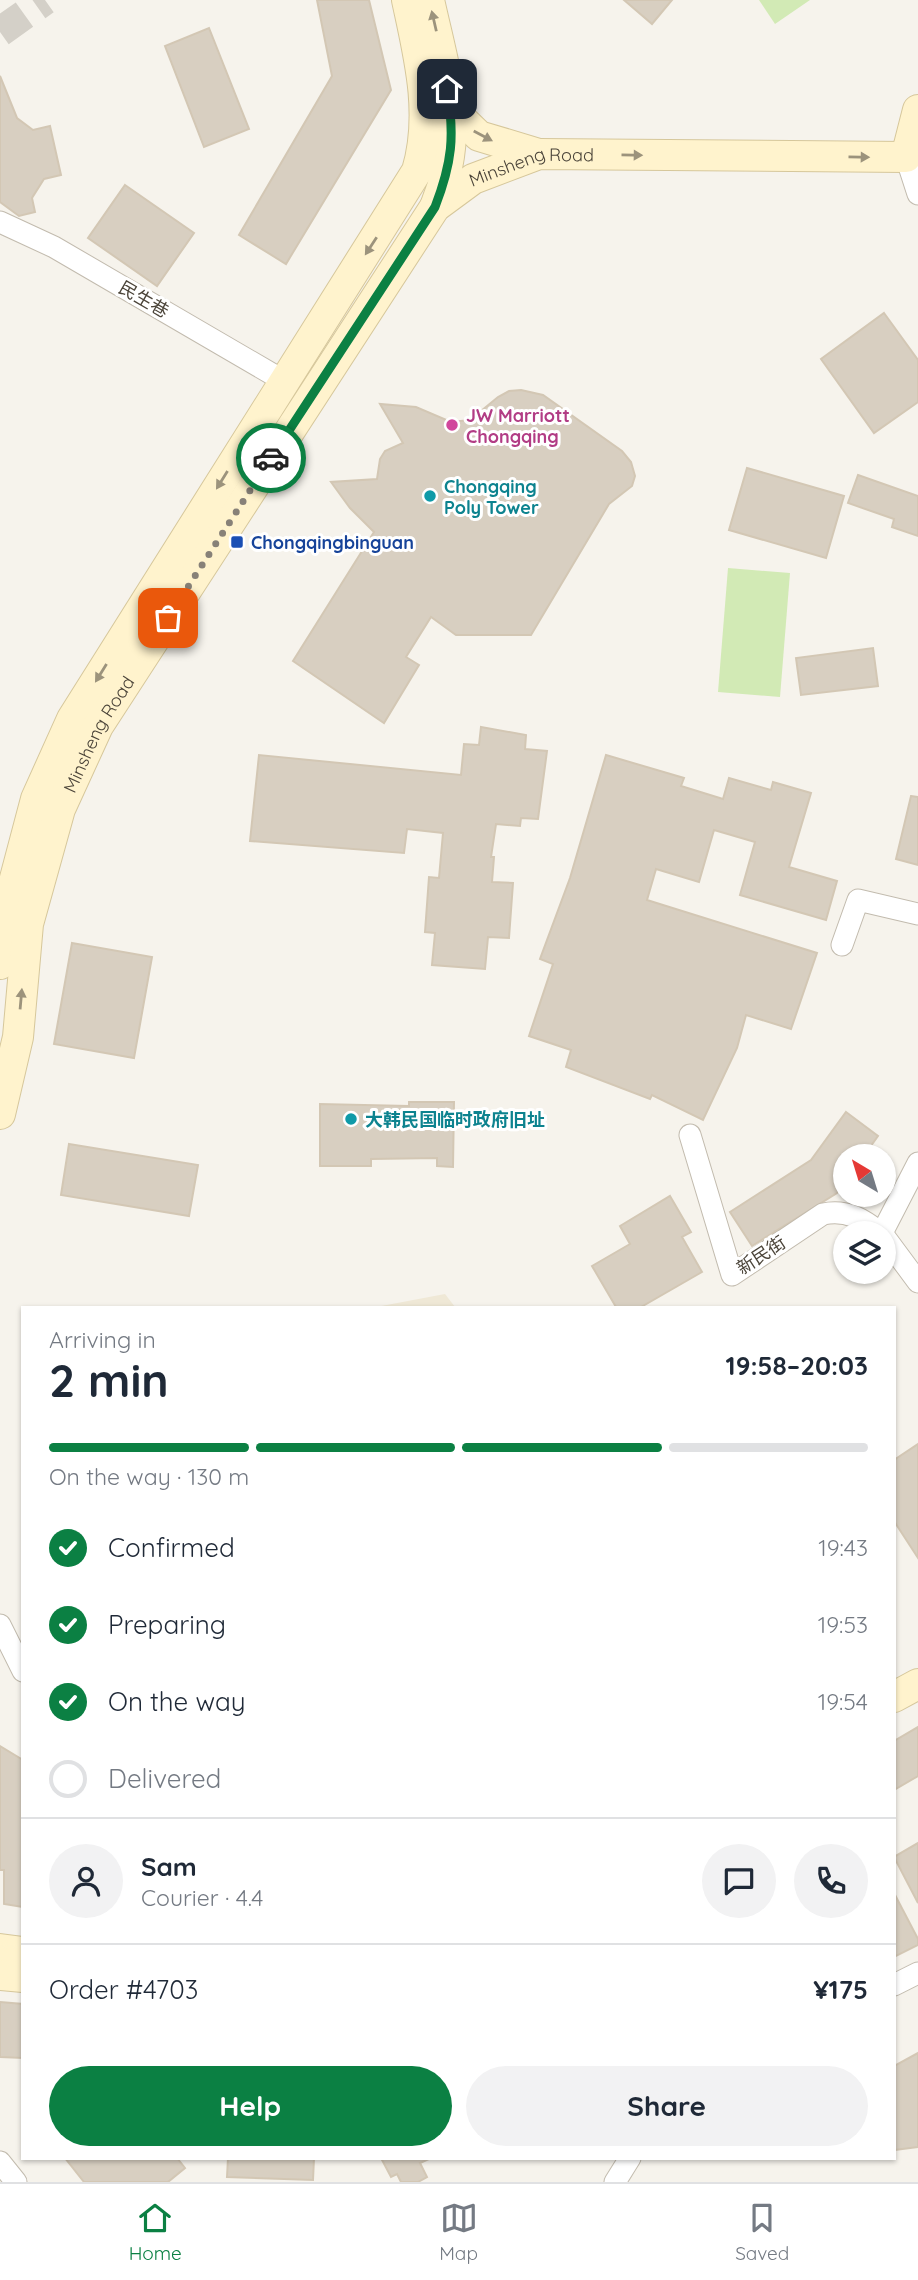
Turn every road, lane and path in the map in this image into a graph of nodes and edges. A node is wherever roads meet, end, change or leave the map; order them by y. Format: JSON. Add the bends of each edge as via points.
{"nodes":[{"id":1,"x":407,"y":0,"type":"edge"},
{"id":2,"x":429,"y":0,"type":"edge"},
{"id":3,"x":422,"y":69,"type":"junction"},
{"id":4,"x":918,"y":110,"type":"edge"},
{"id":5,"x":451,"y":112,"type":"junction"},
{"id":6,"x":539,"y":154,"type":"junction"},
{"id":7,"x":905,"y":157,"type":"junction"},
{"id":8,"x":918,"y":194,"type":"edge"},
{"id":9,"x":435,"y":207,"type":"junction"},
{"id":10,"x":0,"y":222,"type":"edge"},
{"id":11,"x":284,"y":381,"type":"junction"},
{"id":12,"x":918,"y":914,"type":"edge"},
{"id":13,"x":842,"y":945,"type":"dead end"},
{"id":14,"x":0,"y":964,"type":"edge"},
{"id":15,"x":9,"y":1036,"type":"edge"},
{"id":16,"x":0,"y":1114,"type":"edge"},
{"id":17,"x":691,"y":1135,"type":"dead end"},
{"id":18,"x":918,"y":1163,"type":"edge"},
{"id":19,"x":862,"y":1221,"type":"edge"},
{"id":20,"x":889,"y":1221,"type":"edge"},
{"id":21,"x":896,"y":1253,"type":"edge"},
{"id":22,"x":918,"y":1282,"type":"edge"},
{"id":23,"x":0,"y":1625,"type":"edge"},
{"id":24,"x":918,"y":1661,"type":"edge"},
{"id":25,"x":21,"y":1667,"type":"edge"},
{"id":26,"x":896,"y":1673,"type":"edge"},
{"id":27,"x":918,"y":1684,"type":"edge"},
{"id":28,"x":896,"y":1696,"type":"edge"},
{"id":29,"x":0,"y":1950,"type":"edge"},
{"id":30,"x":21,"y":1952,"type":"edge"},
{"id":31,"x":918,"y":1973,"type":"edge"},
{"id":32,"x":0,"y":1975,"type":"edge"},
{"id":33,"x":21,"y":1977,"type":"edge"},
{"id":34,"x":896,"y":1984,"type":"edge"},
{"id":35,"x":629,"y":2160,"type":"edge"},
{"id":36,"x":0,"y":2162,"type":"edge"},
{"id":37,"x":16,"y":2182,"type":"edge"},
{"id":38,"x":615,"y":2182,"type":"edge"}],
"edges":[{"from":1,"to":3,"type":"main road"},
{"from":5,"to":2,"type":"main road","one_way":true},
{"from":3,"to":5,"type":"main road"},
{"from":3,"to":11,"type":"main road","name":"Minsheng Road","one_way":true,"via":[[425,135],[416,171]]},
{"from":4,"to":7,"type":"main road"},
{"from":5,"to":6,"type":"main road","one_way":true,"via":[[479,136]]},
{"from":5,"to":9,"type":"main road","via":[[453,147]]},
{"from":6,"to":7,"type":"main road","name":"Minsheng Road","one_way":true},
{"from":6,"to":9,"type":"main road","name":"Minsheng Road","via":[[473,178]]},
{"from":7,"to":8,"type":"street"},
{"from":15,"to":9,"type":"main road","name":"Minsheng Road","one_way":true,"via":[[28,924],[60,809],[98,726]]},
{"from":10,"to":11,"type":"street","name":"民生巷","via":[[54,247]]},
{"from":11,"to":14,"type":"main road","name":"Minsheng Road","one_way":true,"via":[[72,719],[36,799],[5,916]]},
{"from":12,"to":13,"type":"street","via":[[858,900]]},
{"from":15,"to":16,"type":"main road","name":"Minsheng Road"},
{"from":17,"to":19,"type":"street","name":"新民街","via":[[732,1275],[822,1214],[838,1211]]},
{"from":18,"to":20,"type":"street"},
{"from":21,"to":22,"type":"street"},
{"from":23,"to":25,"type":"street"},
{"from":24,"to":26,"type":"main road"},
{"from":27,"to":28,"type":"main road"},
{"from":29,"to":30,"type":"main road"},
{"from":31,"to":34,"type":"street"},
{"from":32,"to":33,"type":"main road"},
{"from":35,"to":38,"type":"street"},
{"from":36,"to":37,"type":"street"}]}
